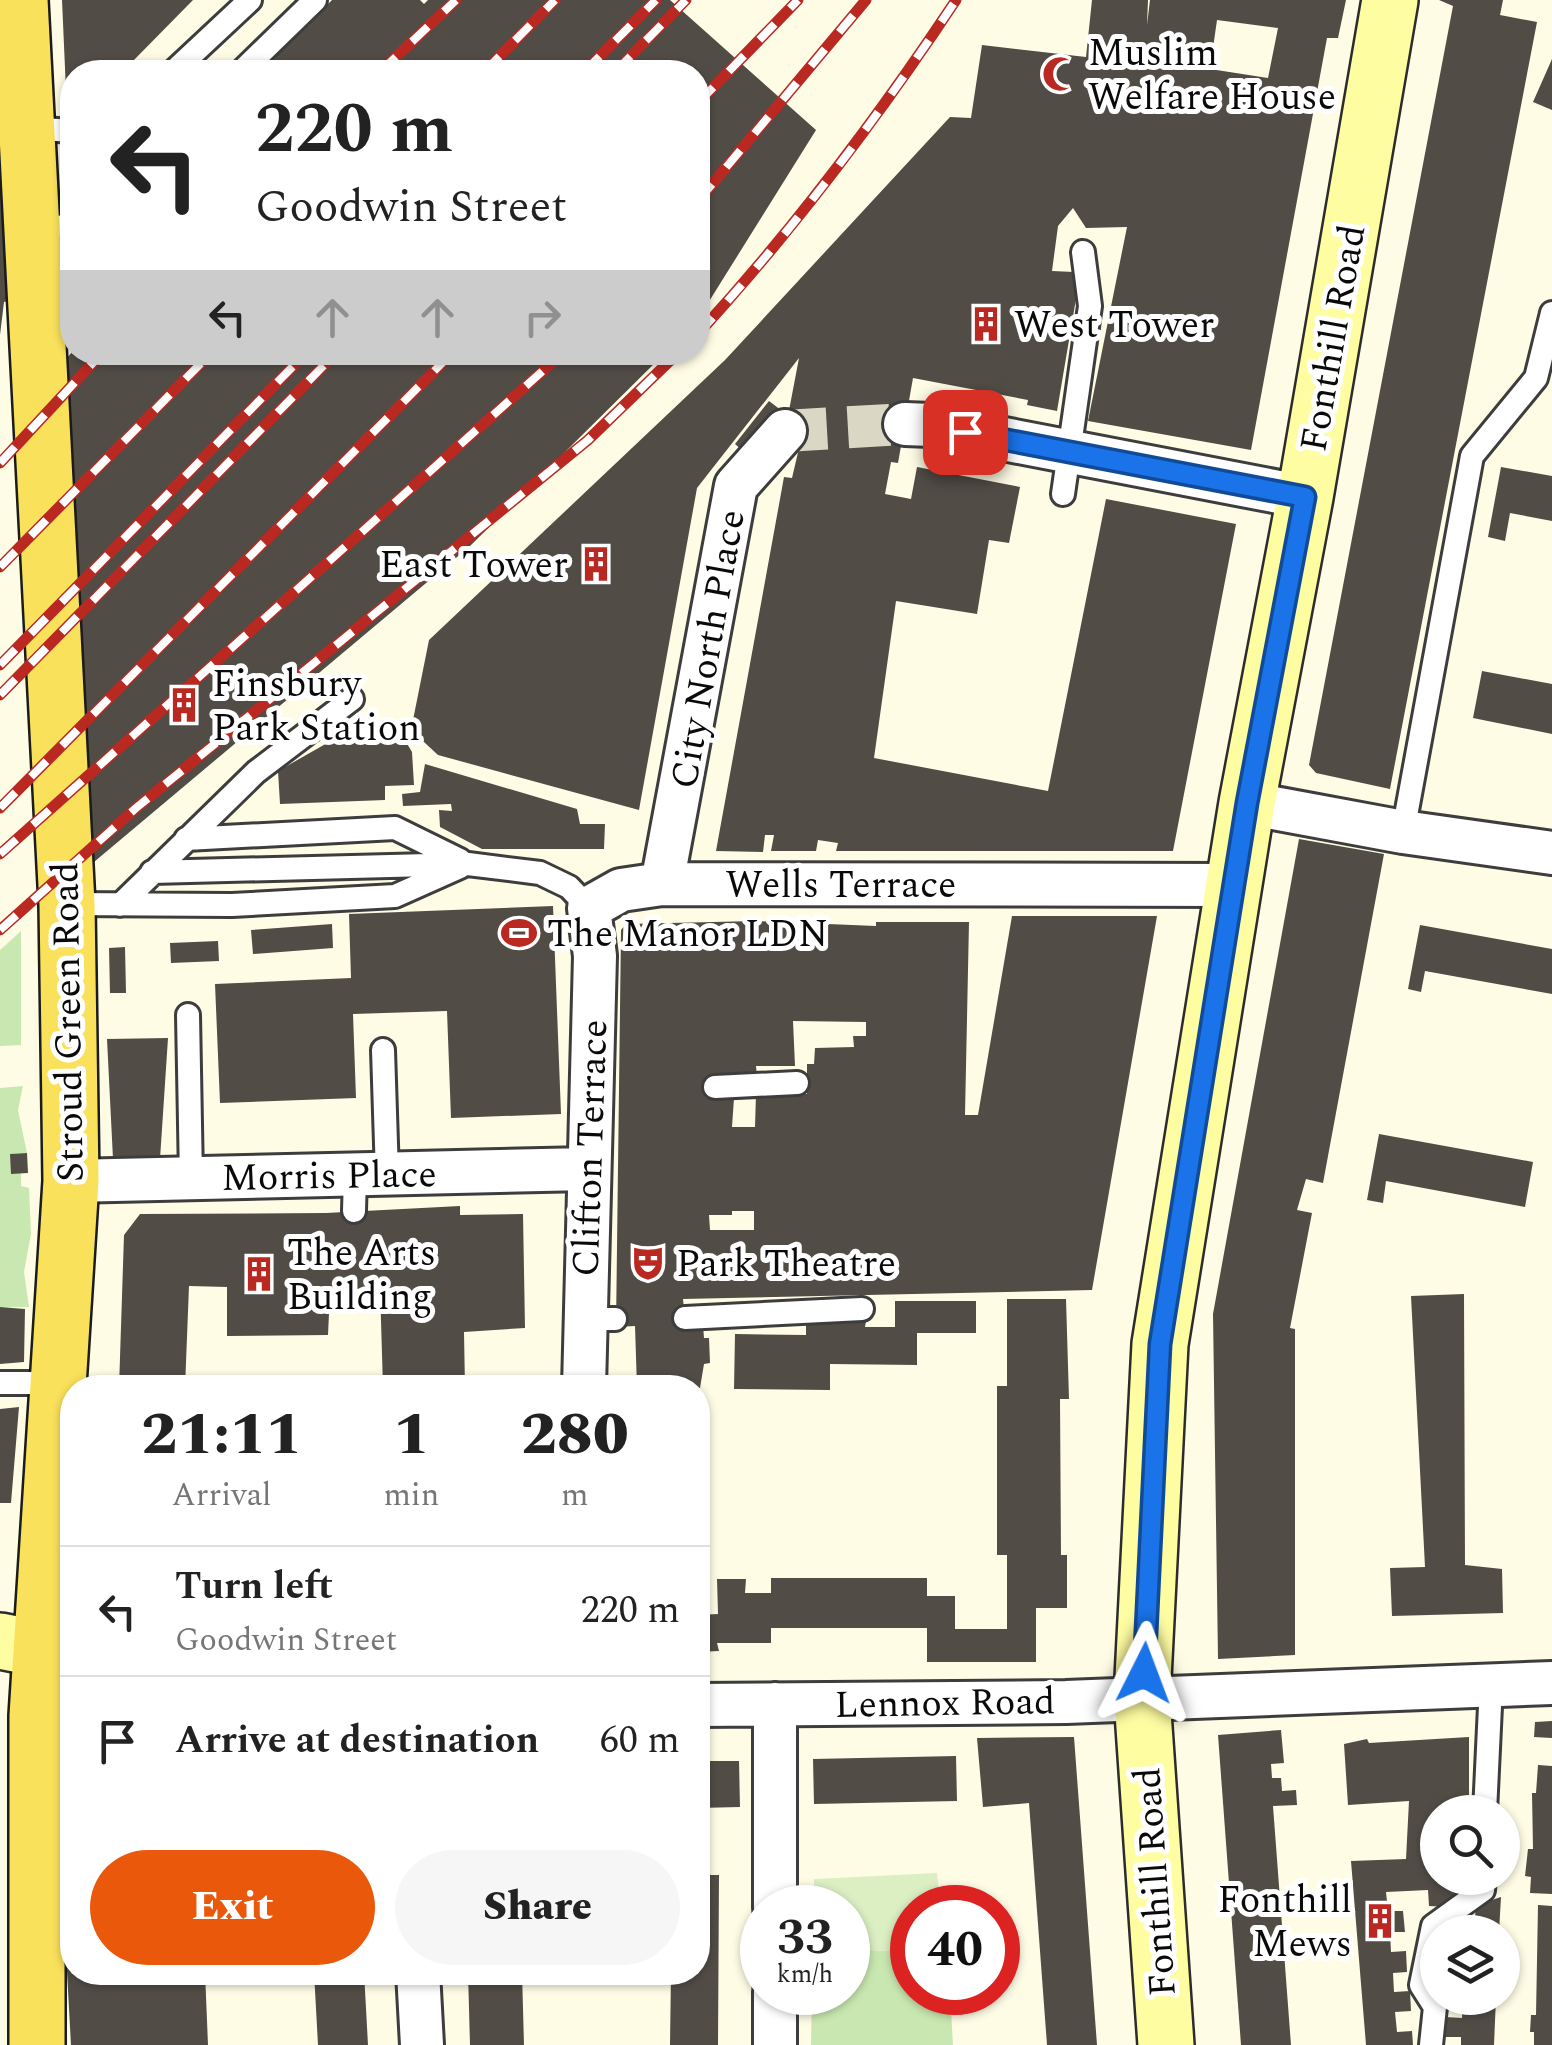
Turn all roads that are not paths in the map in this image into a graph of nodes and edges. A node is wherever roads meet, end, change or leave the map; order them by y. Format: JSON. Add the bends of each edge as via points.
{"nodes":[{"id":1,"x":20,"y":0,"type":"edge"},
{"id":2,"x":250,"y":0,"type":"edge"},
{"id":3,"x":315,"y":0,"type":"edge"},
{"id":4,"x":1390,"y":0,"type":"edge"},
{"id":5,"x":186,"y":60,"type":"edge"},
{"id":6,"x":253,"y":60,"type":"edge"},
{"id":7,"x":50,"y":130,"type":"edge"},
{"id":8,"x":52,"y":227,"type":"edge"},
{"id":9,"x":1083,"y":252,"type":"dead end"},
{"id":10,"x":1552,"y":313,"type":"edge"},
{"id":11,"x":918,"y":425,"type":"tunnel mouth"},
{"id":12,"x":785,"y":431,"type":"tunnel mouth"},
{"id":13,"x":1068,"y":451,"type":"junction"},
{"id":14,"x":1063,"y":494,"type":"dead end"},
{"id":15,"x":1305,"y":497,"type":"junction"},
{"id":16,"x":352,"y":699,"type":"dead end"},
{"id":17,"x":1247,"y":803,"type":"junction"},
{"id":18,"x":1403,"y":832,"type":"junction"},
{"id":19,"x":186,"y":839,"type":"junction"},
{"id":20,"x":1552,"y":853,"type":"edge"},
{"id":21,"x":468,"y":864,"type":"junction"},
{"id":22,"x":152,"y":872,"type":"junction"},
{"id":23,"x":662,"y":884,"type":"junction"},
{"id":24,"x":1233,"y":885,"type":"junction"},
{"id":25,"x":67,"y":904,"type":"junction"},
{"id":26,"x":120,"y":905,"type":"junction"},
{"id":27,"x":589,"y":908,"type":"junction"},
{"id":28,"x":188,"y":1015,"type":"dead end"},
{"id":29,"x":383,"y":1050,"type":"dead end"},
{"id":30,"x":797,"y":1084,"type":"dead end"},
{"id":31,"x":715,"y":1087,"type":"dead end"},
{"id":32,"x":587,"y":1169,"type":"junction"},
{"id":33,"x":191,"y":1178,"type":"junction"},
{"id":34,"x":71,"y":1181,"type":"junction"},
{"id":35,"x":365,"y":1187,"type":"junction"},
{"id":36,"x":862,"y":1309,"type":"dead end"},
{"id":37,"x":685,"y":1318,"type":"dead end"},
{"id":38,"x":587,"y":1375,"type":"edge"},
{"id":39,"x":58,"y":1383,"type":"junction"},
{"id":40,"x":0,"y":1384,"type":"edge"},
{"id":41,"x":21,"y":1645,"type":"edge"},
{"id":42,"x":1552,"y":1683,"type":"edge"},
{"id":43,"x":1491,"y":1685,"type":"junction"},
{"id":44,"x":1142,"y":1698,"type":"junction"},
{"id":45,"x":710,"y":1704,"type":"edge"},
{"id":46,"x":776,"y":1704,"type":"junction"},
{"id":47,"x":55,"y":1715,"type":"edge"},
{"id":48,"x":1486,"y":1795,"type":"edge"},
{"id":49,"x":776,"y":1885,"type":"edge"},
{"id":50,"x":1476,"y":1895,"type":"edge"},
{"id":51,"x":419,"y":1985,"type":"edge"},
{"id":52,"x":775,"y":2015,"type":"edge"},
{"id":53,"x":37,"y":2045,"type":"edge"},
{"id":54,"x":422,"y":2045,"type":"edge"},
{"id":55,"x":775,"y":2045,"type":"edge"},
{"id":56,"x":1166,"y":2045,"type":"edge"},
{"id":57,"x":1431,"y":2045,"type":"edge"}],
"edges":[{"from":1,"to":7,"type":"main road","name":"Stroud Green Road"},
{"from":2,"to":5,"type":"lane"},
{"from":3,"to":6,"type":"lane"},
{"from":4,"to":15,"type":"street","name":"Fonthill Road"},
{"from":7,"to":8,"type":"main road","name":"Stroud Green Road"},
{"from":8,"to":25,"type":"main road","name":"Stroud Green Road"},
{"from":9,"to":13,"type":"lane","via":[[1090,306]]},
{"from":10,"to":18,"type":"lane","via":[[1536,378],[1472,456]]},
{"from":11,"to":13,"type":"street"},
{"from":12,"to":23,"type":"street","name":"City North Place","via":[[736,486]]},
{"from":13,"to":14,"type":"lane"},
{"from":13,"to":15,"type":"street"},
{"from":15,"to":17,"type":"street","name":"Fonthill Road"},
{"from":16,"to":19,"type":"lane","via":[[256,772]]},
{"from":17,"to":18,"type":"street"},
{"from":17,"to":24,"type":"street","name":"Fonthill Road"},
{"from":18,"to":20,"type":"street"},
{"from":19,"to":21,"type":"lane","via":[[394,828]]},
{"from":19,"to":22,"type":"lane"},
{"from":21,"to":22,"type":"lane"},
{"from":21,"to":26,"type":"lane","via":[[395,896]]},
{"from":21,"to":27,"type":"lane","via":[[540,873],[569,886]]},
{"from":22,"to":26,"type":"lane"},
{"from":23,"to":24,"type":"street","name":"Wells Terrace"},
{"from":23,"to":27,"type":"street","name":"Wells Terrace","via":[[621,890]]},
{"from":24,"to":44,"type":"street","name":"Fonthill Road","via":[[1160,1344]]},
{"from":25,"to":26,"type":"lane"},
{"from":25,"to":34,"type":"main road","name":"Stroud Green Road"},
{"from":27,"to":32,"type":"street","name":"Clifton Terrace","via":[[606,1083]]},
{"from":28,"to":33,"type":"lane"},
{"from":29,"to":35,"type":"lane"},
{"from":30,"to":31,"type":"lane"},
{"from":32,"to":35,"type":"street","name":"Morris Place"},
{"from":32,"to":38,"type":"street","name":"Clifton Terrace","via":[[600,1319]]},
{"from":33,"to":34,"type":"street","name":"Morris Place"},
{"from":33,"to":35,"type":"street","name":"Morris Place"},
{"from":34,"to":39,"type":"main road","name":"Stroud Green Road"},
{"from":36,"to":37,"type":"lane"},
{"from":39,"to":40,"type":"lane"},
{"from":39,"to":41,"type":"main road","name":"Stroud Green Road"},
{"from":41,"to":47,"type":"main road","name":"Stroud Green Road"},
{"from":42,"to":43,"type":"street","name":"Lennox Road"},
{"from":43,"to":44,"type":"street","name":"Lennox Road"},
{"from":43,"to":48,"type":"lane"},
{"from":44,"to":46,"type":"street","name":"Lennox Road"},
{"from":44,"to":56,"type":"street","name":"Fonthill Road"},
{"from":45,"to":46,"type":"street","name":"Lennox Road"},
{"from":46,"to":49,"type":"street"},
{"from":47,"to":53,"type":"main road","name":"Stroud Green Road"},
{"from":50,"to":57,"type":"lane","via":[[1433,1926],[1421,1985],[1435,2007]]},
{"from":51,"to":54,"type":"street"},
{"from":52,"to":55,"type":"street"}]}
